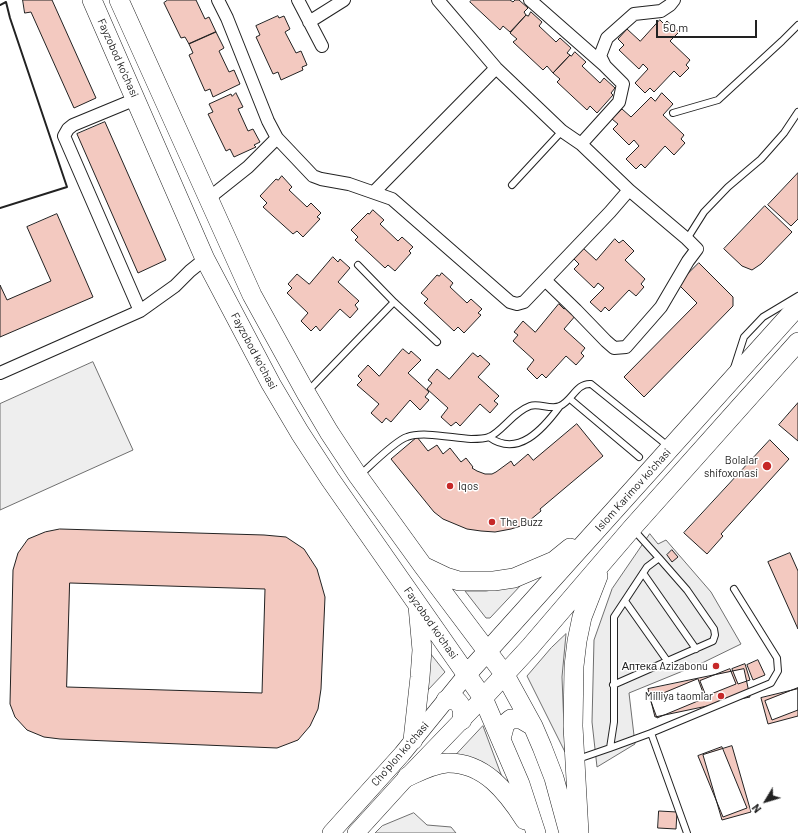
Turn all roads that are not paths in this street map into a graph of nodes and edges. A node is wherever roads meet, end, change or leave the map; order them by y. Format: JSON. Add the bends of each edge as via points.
{"nodes":[{"id":1,"x":92,"y":0,"type":"edge"},
{"id":2,"x":119,"y":0,"type":"edge"},
{"id":3,"x":218,"y":0,"type":"edge"},
{"id":4,"x":298,"y":0,"type":"edge"},
{"id":5,"x":344,"y":0,"type":"edge"},
{"id":6,"x":438,"y":0,"type":"edge"},
{"id":7,"x":530,"y":0,"type":"edge"},
{"id":8,"x":674,"y":0,"type":"edge"},
{"id":9,"x":309,"y":22,"type":"junction"},
{"id":10,"x":798,"y":25,"type":"edge"},
{"id":11,"x":322,"y":46,"type":"dead end"},
{"id":12,"x":605,"y":66,"type":"junction"},
{"id":13,"x":496,"y":68,"type":"junction"},
{"id":14,"x":136,"y":99,"type":"junction"},
{"id":15,"x":798,"y":112,"type":"edge"},
{"id":16,"x":673,"y":113,"type":"dead end"},
{"id":17,"x":562,"y":131,"type":"junction"},
{"id":18,"x":277,"y":138,"type":"junction"},
{"id":19,"x":581,"y":144,"type":"junction"},
{"id":20,"x":512,"y":185,"type":"dead end"},
{"id":21,"x":629,"y":190,"type":"junction"},
{"id":22,"x":374,"y":192,"type":"junction"},
{"id":23,"x":209,"y":198,"type":"junction"},
{"id":24,"x":687,"y":238,"type":"junction"},
{"id":25,"x":205,"y":260,"type":"junction"},
{"id":26,"x":358,"y":265,"type":"dead end"},
{"id":27,"x":546,"y":280,"type":"junction"},
{"id":28,"x":798,"y":296,"type":"edge"},
{"id":29,"x":394,"y":302,"type":"junction"},
{"id":30,"x":798,"y":306,"type":"edge"},
{"id":31,"x":140,"y":311,"type":"junction"},
{"id":32,"x":437,"y":342,"type":"dead end"},
{"id":33,"x":798,"y":342,"type":"edge"},
{"id":34,"x":0,"y":373,"type":"edge"},
{"id":35,"x":729,"y":382,"type":"junction"},
{"id":36,"x":306,"y":393,"type":"junction"},
{"id":37,"x":570,"y":399,"type":"junction"},
{"id":38,"x":560,"y":406,"type":"junction"},
{"id":39,"x":489,"y":437,"type":"junction"},
{"id":40,"x":670,"y":448,"type":"junction"},
{"id":41,"x":639,"y":457,"type":"dead end"},
{"id":42,"x":358,"y":476,"type":"junction"},
{"id":43,"x":605,"y":520,"type":"junction"},
{"id":44,"x":632,"y":528,"type":"junction"},
{"id":45,"x":659,"y":558,"type":"junction"},
{"id":46,"x":605,"y":560,"type":"junction"},
{"id":47,"x":423,"y":566,"type":"junction"},
{"id":48,"x":643,"y":573,"type":"junction"},
{"id":49,"x":734,"y":589,"type":"dead end"},
{"id":50,"x":625,"y":601,"type":"junction"},
{"id":51,"x":418,"y":606,"type":"junction"},
{"id":52,"x":508,"y":628,"type":"junction"},
{"id":53,"x":530,"y":647,"type":"junction"},
{"id":54,"x":696,"y":649,"type":"junction"},
{"id":55,"x":487,"y":652,"type":"junction"},
{"id":56,"x":668,"y":662,"type":"junction"},
{"id":57,"x":467,"y":674,"type":"junction"},
{"id":58,"x":505,"y":675,"type":"junction"},
{"id":59,"x":614,"y":685,"type":"junction"},
{"id":60,"x":483,"y":698,"type":"junction"},
{"id":61,"x":446,"y":700,"type":"junction"},
{"id":62,"x":462,"y":720,"type":"junction"},
{"id":63,"x":532,"y":726,"type":"junction"},
{"id":64,"x":651,"y":733,"type":"junction"},
{"id":65,"x":501,"y":739,"type":"junction"},
{"id":66,"x":413,"y":740,"type":"junction"},
{"id":67,"x":610,"y":748,"type":"junction"},
{"id":68,"x":574,"y":760,"type":"junction"},
{"id":69,"x":407,"y":777,"type":"junction"},
{"id":70,"x":331,"y":833,"type":"edge"},
{"id":71,"x":356,"y":833,"type":"edge"},
{"id":72,"x":532,"y":833,"type":"edge"},
{"id":73,"x":536,"y":833,"type":"edge"},
{"id":74,"x":569,"y":833,"type":"edge"},
{"id":75,"x":580,"y":833,"type":"edge"},
{"id":76,"x":687,"y":833,"type":"edge"}],
"edges":[{"from":1,"to":14,"type":"main road","name":"Fayzobod ko'chasi"},
{"from":2,"to":23,"type":"main road"},
{"from":3,"to":18,"type":"street"},
{"from":4,"to":9,"type":"street"},
{"from":5,"to":9,"type":"street"},
{"from":6,"to":13,"type":"street"},
{"from":7,"to":12,"type":"street"},
{"from":8,"to":12,"type":"street","via":[[661,11],[634,14],[607,38],[600,56]]},
{"from":9,"to":11,"type":"street"},
{"from":10,"to":16,"type":"lane","via":[[718,100]]},
{"from":12,"to":19,"type":"street","via":[[623,84],[619,102]]},
{"from":13,"to":17,"type":"street"},
{"from":13,"to":22,"type":"street"},
{"from":14,"to":25,"type":"main road","name":"Fayzobod ko'chasi"},
{"from":14,"to":31,"type":"street","via":[[73,125],[64,136]]},
{"from":15,"to":24,"type":"lane","via":[[761,159],[704,212]]},
{"from":17,"to":19,"type":"street"},
{"from":17,"to":20,"type":"lane"},
{"from":18,"to":22,"type":"street","via":[[313,176]]},
{"from":18,"to":23,"type":"street","via":[[248,167]]},
{"from":19,"to":21,"type":"street"},
{"from":21,"to":24,"type":"street"},
{"from":21,"to":27,"type":"street"},
{"from":22,"to":27,"type":"street","via":[[392,199],[510,302],[524,302]]},
{"from":23,"to":36,"type":"main road","via":[[252,295]]},
{"from":24,"to":27,"type":"street","via":[[697,249],[661,307],[626,347],[614,348],[606,342]]},
{"from":25,"to":31,"type":"street"},
{"from":25,"to":51,"type":"main road","name":"Fayzobod ko'chasi","via":[[300,433]]},
{"from":26,"to":29,"type":"lane"},
{"from":28,"to":35,"type":"lane","via":[[763,317],[744,337]]},
{"from":29,"to":32,"type":"lane"},
{"from":29,"to":36,"type":"lane"},
{"from":30,"to":35,"type":"main road","name":"Islom Karimov ko'chasi"},
{"from":31,"to":34,"type":"street"},
{"from":33,"to":44,"type":"main road"},
{"from":35,"to":40,"type":"main road","name":"Islom Karimov ko'chasi"},
{"from":36,"to":42,"type":"main road"},
{"from":37,"to":38,"type":"lane"},
{"from":37,"to":40,"type":"lane","via":[[580,387],[591,384]]},
{"from":37,"to":41,"type":"lane"},
{"from":38,"to":39,"type":"lane","via":[[531,405],[515,414]]},
{"from":38,"to":39,"type":"lane","via":[[537,433],[524,441],[512,445],[496,442]]},
{"from":39,"to":42,"type":"lane","via":[[476,439],[418,434],[405,437]]},
{"from":40,"to":43,"type":"main road","name":"Islom Karimov ko'chasi"},
{"from":42,"to":47,"type":"main road"},
{"from":43,"to":47,"type":"main road","via":[[554,561],[514,578],[459,581]]},
{"from":43,"to":52,"type":"main road","name":"Islom Karimov ko'chasi"},
{"from":44,"to":45,"type":"lane"},
{"from":44,"to":46,"type":"main road"},
{"from":45,"to":48,"type":"lane"},
{"from":45,"to":54,"type":"lane","via":[[687,590],[714,629],[713,641]]},
{"from":46,"to":53,"type":"main road"},
{"from":46,"to":68,"type":"main road","via":[[582,617],[577,641],[574,666]]},
{"from":47,"to":55,"type":"main road"},
{"from":48,"to":50,"type":"lane"},
{"from":48,"to":54,"type":"lane"},
{"from":49,"to":64,"type":"lane","via":[[777,658],[778,672],[771,683]]},
{"from":50,"to":56,"type":"lane"},
{"from":50,"to":59,"type":"lane","via":[[614,617]]},
{"from":51,"to":57,"type":"main road","name":"Fayzobod ko'chasi"},
{"from":51,"to":66,"type":"main road","via":[[422,650]]},
{"from":52,"to":53,"type":"main road","via":[[518,642]]},
{"from":52,"to":55,"type":"main road","name":"Islom Karimov ko'chasi"},
{"from":53,"to":58,"type":"main road"},
{"from":54,"to":56,"type":"lane"},
{"from":55,"to":57,"type":"main road","name":"Islom Karimov ko'chasi"},
{"from":55,"to":58,"type":"main road"},
{"from":56,"to":59,"type":"lane"},
{"from":57,"to":60,"type":"main road","name":"Fayzobod ko'chasi"},
{"from":57,"to":61,"type":"main road","name":"Choʻplon koʻchasi"},
{"from":58,"to":60,"type":"main road"},
{"from":58,"to":63,"type":"main road"},
{"from":59,"to":67,"type":"lane","via":[[614,722]]},
{"from":60,"to":62,"type":"main road","name":"Choʻplon koʻchasi"},
{"from":60,"to":65,"type":"main road","name":"Fayzobod ko'chasi"},
{"from":61,"to":62,"type":"main road","via":[[456,700],[460,704],[463,711]]},
{"from":61,"to":66,"type":"main road","name":"Choʻplon koʻchasi"},
{"from":62,"to":69,"type":"main road","name":"Choʻplon koʻchasi"},
{"from":63,"to":65,"type":"main road","via":[[521,719],[511,719],[505,724]]},
{"from":63,"to":74,"type":"main road","via":[[554,778]]},
{"from":64,"to":67,"type":"lane"},
{"from":64,"to":76,"type":"lane"},
{"from":65,"to":73,"type":"main road","name":"Fayzobod ko'chasi","via":[[520,784]]},
{"from":66,"to":70,"type":"main road","name":"Choʻplon koʻchasi"},
{"from":67,"to":68,"type":"lane"},
{"from":68,"to":75,"type":"main road"},
{"from":69,"to":71,"type":"main road","name":"Choʻplon koʻchasi"},
{"from":69,"to":72,"type":"main road","via":[[426,767],[446,763],[466,764],[488,776],[500,787],[515,804]]}]}
